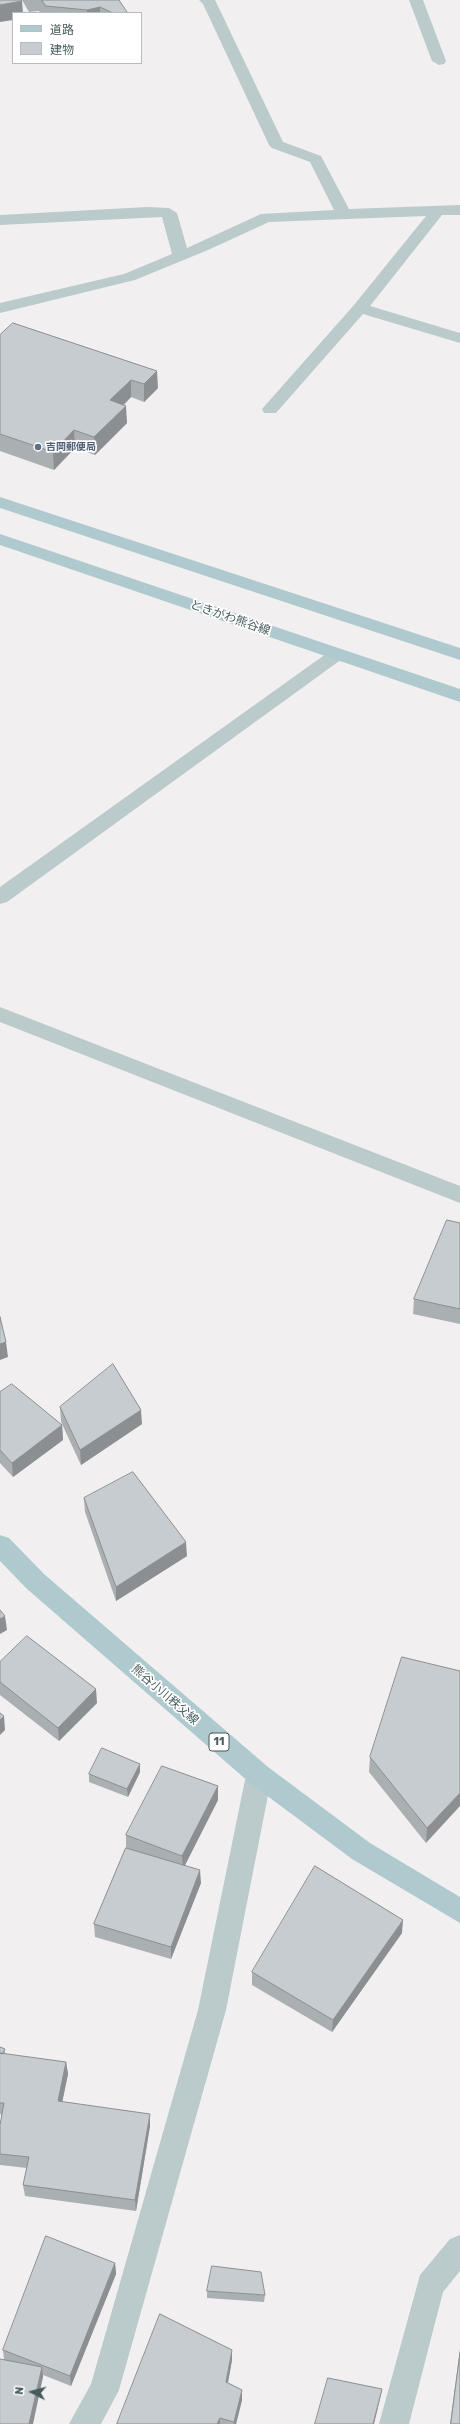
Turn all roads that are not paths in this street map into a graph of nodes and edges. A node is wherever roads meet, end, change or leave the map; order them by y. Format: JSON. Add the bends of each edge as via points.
{"nodes":[{"id":1,"x":206,"y":0,"type":"edge"},
{"id":2,"x":416,"y":0,"type":"edge"},
{"id":3,"x":439,"y":61,"type":"dead end"},
{"id":4,"x":460,"y":210,"type":"edge"},
{"id":5,"x":437,"y":212,"type":"junction"},
{"id":6,"x":344,"y":215,"type":"junction"},
{"id":7,"x":0,"y":220,"type":"edge"},
{"id":8,"x":181,"y":256,"type":"junction"},
{"id":9,"x":0,"y":308,"type":"edge"},
{"id":10,"x":360,"y":308,"type":"junction"},
{"id":11,"x":460,"y":338,"type":"edge"},
{"id":12,"x":270,"y":409,"type":"dead end"},
{"id":13,"x":0,"y":502,"type":"edge"},
{"id":14,"x":0,"y":539,"type":"edge"},
{"id":15,"x":460,"y":654,"type":"edge"},
{"id":16,"x":336,"y":655,"type":"junction"},
{"id":17,"x":460,"y":696,"type":"edge"},
{"id":18,"x":0,"y":897,"type":"edge"},
{"id":19,"x":0,"y":1014,"type":"edge"},
{"id":20,"x":460,"y":1195,"type":"edge"},
{"id":21,"x":0,"y":1546,"type":"edge"},
{"id":22,"x":259,"y":1775,"type":"junction"},
{"id":23,"x":460,"y":1911,"type":"edge"},
{"id":24,"x":460,"y":2249,"type":"edge"},
{"id":25,"x":84,"y":2424,"type":"edge"},
{"id":26,"x":394,"y":2424,"type":"edge"}],
"edges":[{"from":1,"to":6,"type":"street","via":[[277,145],[316,158]]},
{"from":2,"to":3,"type":"street"},
{"from":4,"to":5,"type":"street"},
{"from":5,"to":6,"type":"street"},
{"from":5,"to":10,"type":"street"},
{"from":6,"to":8,"type":"street","via":[[266,217]]},
{"from":7,"to":8,"type":"street","via":[[147,212],[169,214]]},
{"from":8,"to":9,"type":"street","via":[[129,277]]},
{"from":10,"to":11,"type":"street"},
{"from":10,"to":12,"type":"street"},
{"from":13,"to":15,"type":"main road"},
{"from":14,"to":16,"type":"main road","name":"ときがわ熊谷線"},
{"from":16,"to":17,"type":"main road","name":"ときがわ熊谷線"},
{"from":16,"to":18,"type":"street"},
{"from":19,"to":20,"type":"street"},
{"from":21,"to":22,"type":"main road","name":"熊谷小川秩父線","number":"11","via":[[35,1581]]},
{"from":22,"to":23,"type":"main road","name":"熊谷小川秩父線","number":"11","via":[[361,1851]]},
{"from":22,"to":25,"type":"street","via":[[212,2010],[104,2390]]},
{"from":24,"to":26,"type":"street","via":[[430,2285]]}]}
